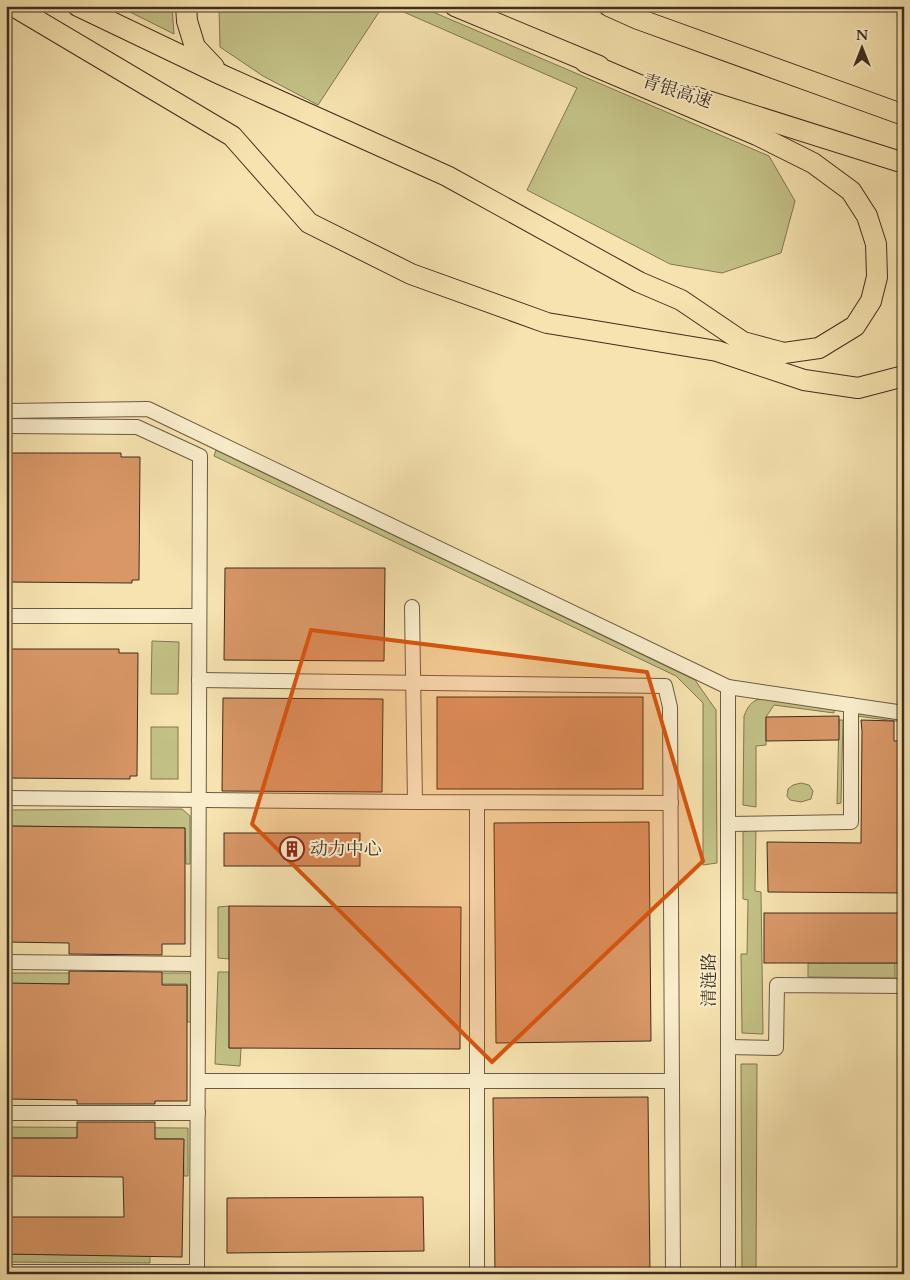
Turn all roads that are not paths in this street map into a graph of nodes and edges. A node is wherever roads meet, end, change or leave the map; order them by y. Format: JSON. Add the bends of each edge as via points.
{"nodes":[{"id":1,"x":13,"y":6,"type":"edge"},
{"id":2,"x":78,"y":6,"type":"edge"},
{"id":3,"x":186,"y":6,"type":"edge"},
{"id":4,"x":455,"y":6,"type":"edge"},
{"id":5,"x":609,"y":6,"type":"edge"},
{"id":6,"x":585,"y":62,"type":"junction"},
{"id":7,"x":222,"y":75,"type":"junction"},
{"id":8,"x":904,"y":115,"type":"edge"},
{"id":9,"x":904,"y":162,"type":"edge"},
{"id":10,"x":904,"y":376,"type":"edge"},
{"id":11,"x":6,"y":411,"type":"edge"},
{"id":12,"x":6,"y":426,"type":"edge"},
{"id":13,"x":412,"y":607,"type":"dead end"},
{"id":14,"x":6,"y":616,"type":"edge"},
{"id":15,"x":199,"y":616,"type":"junction"},
{"id":16,"x":199,"y":680,"type":"junction"},
{"id":17,"x":413,"y":682,"type":"junction"},
{"id":18,"x":728,"y":687,"type":"junction"},
{"id":19,"x":851,"y":705,"type":"junction"},
{"id":20,"x":904,"y":713,"type":"edge"},
{"id":21,"x":6,"y":798,"type":"edge"},
{"id":22,"x":200,"y":801,"type":"junction"},
{"id":23,"x":415,"y":802,"type":"junction"},
{"id":24,"x":477,"y":803,"type":"junction"},
{"id":25,"x":671,"y":803,"type":"junction"},
{"id":26,"x":728,"y":824,"type":"junction"},
{"id":27,"x":6,"y":962,"type":"edge"},
{"id":28,"x":198,"y":964,"type":"junction"},
{"id":29,"x":904,"y":986,"type":"edge"},
{"id":30,"x":728,"y":1047,"type":"junction"},
{"id":31,"x":672,"y":1080,"type":"junction"},
{"id":32,"x":198,"y":1081,"type":"junction"},
{"id":33,"x":478,"y":1081,"type":"junction"},
{"id":34,"x":6,"y":1113,"type":"edge"},
{"id":35,"x":198,"y":1113,"type":"junction"},
{"id":36,"x":6,"y":1272,"type":"edge"},
{"id":37,"x":197,"y":1273,"type":"edge"},
{"id":38,"x":477,"y":1274,"type":"edge"},
{"id":39,"x":673,"y":1274,"type":"edge"},
{"id":40,"x":728,"y":1274,"type":"edge"}],
"edges":[{"from":1,"to":10,"type":"highway","via":[[232,136],[309,223],[411,274],[547,323],[717,350],[804,380],[858,388]]},
{"from":2,"to":7,"type":"highway"},
{"from":3,"to":7,"type":"highway","via":[[195,48]]},
{"from":4,"to":6,"type":"highway","name":"青银高速"},
{"from":5,"to":8,"type":"highway"},
{"from":6,"to":7,"type":"highway","via":[[781,147],[813,163],[851,191],[867,216],[876,244],[877,277],[871,301],[855,326],[819,348],[784,353],[743,342],[681,300],[638,282],[447,176]]},
{"from":6,"to":9,"type":"highway","name":"青银高速"},
{"from":11,"to":18,"type":"street","via":[[148,409]]},
{"from":12,"to":15,"type":"street","via":[[137,427],[200,456]]},
{"from":13,"to":17,"type":"street"},
{"from":14,"to":15,"type":"street"},
{"from":15,"to":16,"type":"street"},
{"from":16,"to":17,"type":"street"},
{"from":16,"to":22,"type":"street"},
{"from":17,"to":23,"type":"street"},
{"from":17,"to":25,"type":"street","via":[[665,686],[670,706]]},
{"from":18,"to":19,"type":"street"},
{"from":18,"to":26,"type":"street","name":"清涟路"},
{"from":19,"to":20,"type":"street"},
{"from":19,"to":26,"type":"street","via":[[851,822]]},
{"from":21,"to":22,"type":"street"},
{"from":22,"to":23,"type":"street"},
{"from":22,"to":28,"type":"street"},
{"from":23,"to":24,"type":"street"},
{"from":24,"to":25,"type":"street"},
{"from":24,"to":33,"type":"street"},
{"from":25,"to":31,"type":"street"},
{"from":26,"to":30,"type":"street","name":"清涟路"},
{"from":27,"to":28,"type":"street"},
{"from":28,"to":32,"type":"street"},
{"from":29,"to":30,"type":"street","via":[[777,985],[776,1048]]},
{"from":30,"to":40,"type":"street","name":"清涟路"},
{"from":31,"to":33,"type":"street"},
{"from":31,"to":39,"type":"street"},
{"from":32,"to":33,"type":"street"},
{"from":32,"to":35,"type":"street"},
{"from":33,"to":38,"type":"street"},
{"from":34,"to":35,"type":"street"},
{"from":35,"to":37,"type":"street"},
{"from":36,"to":37,"type":"street"}]}
